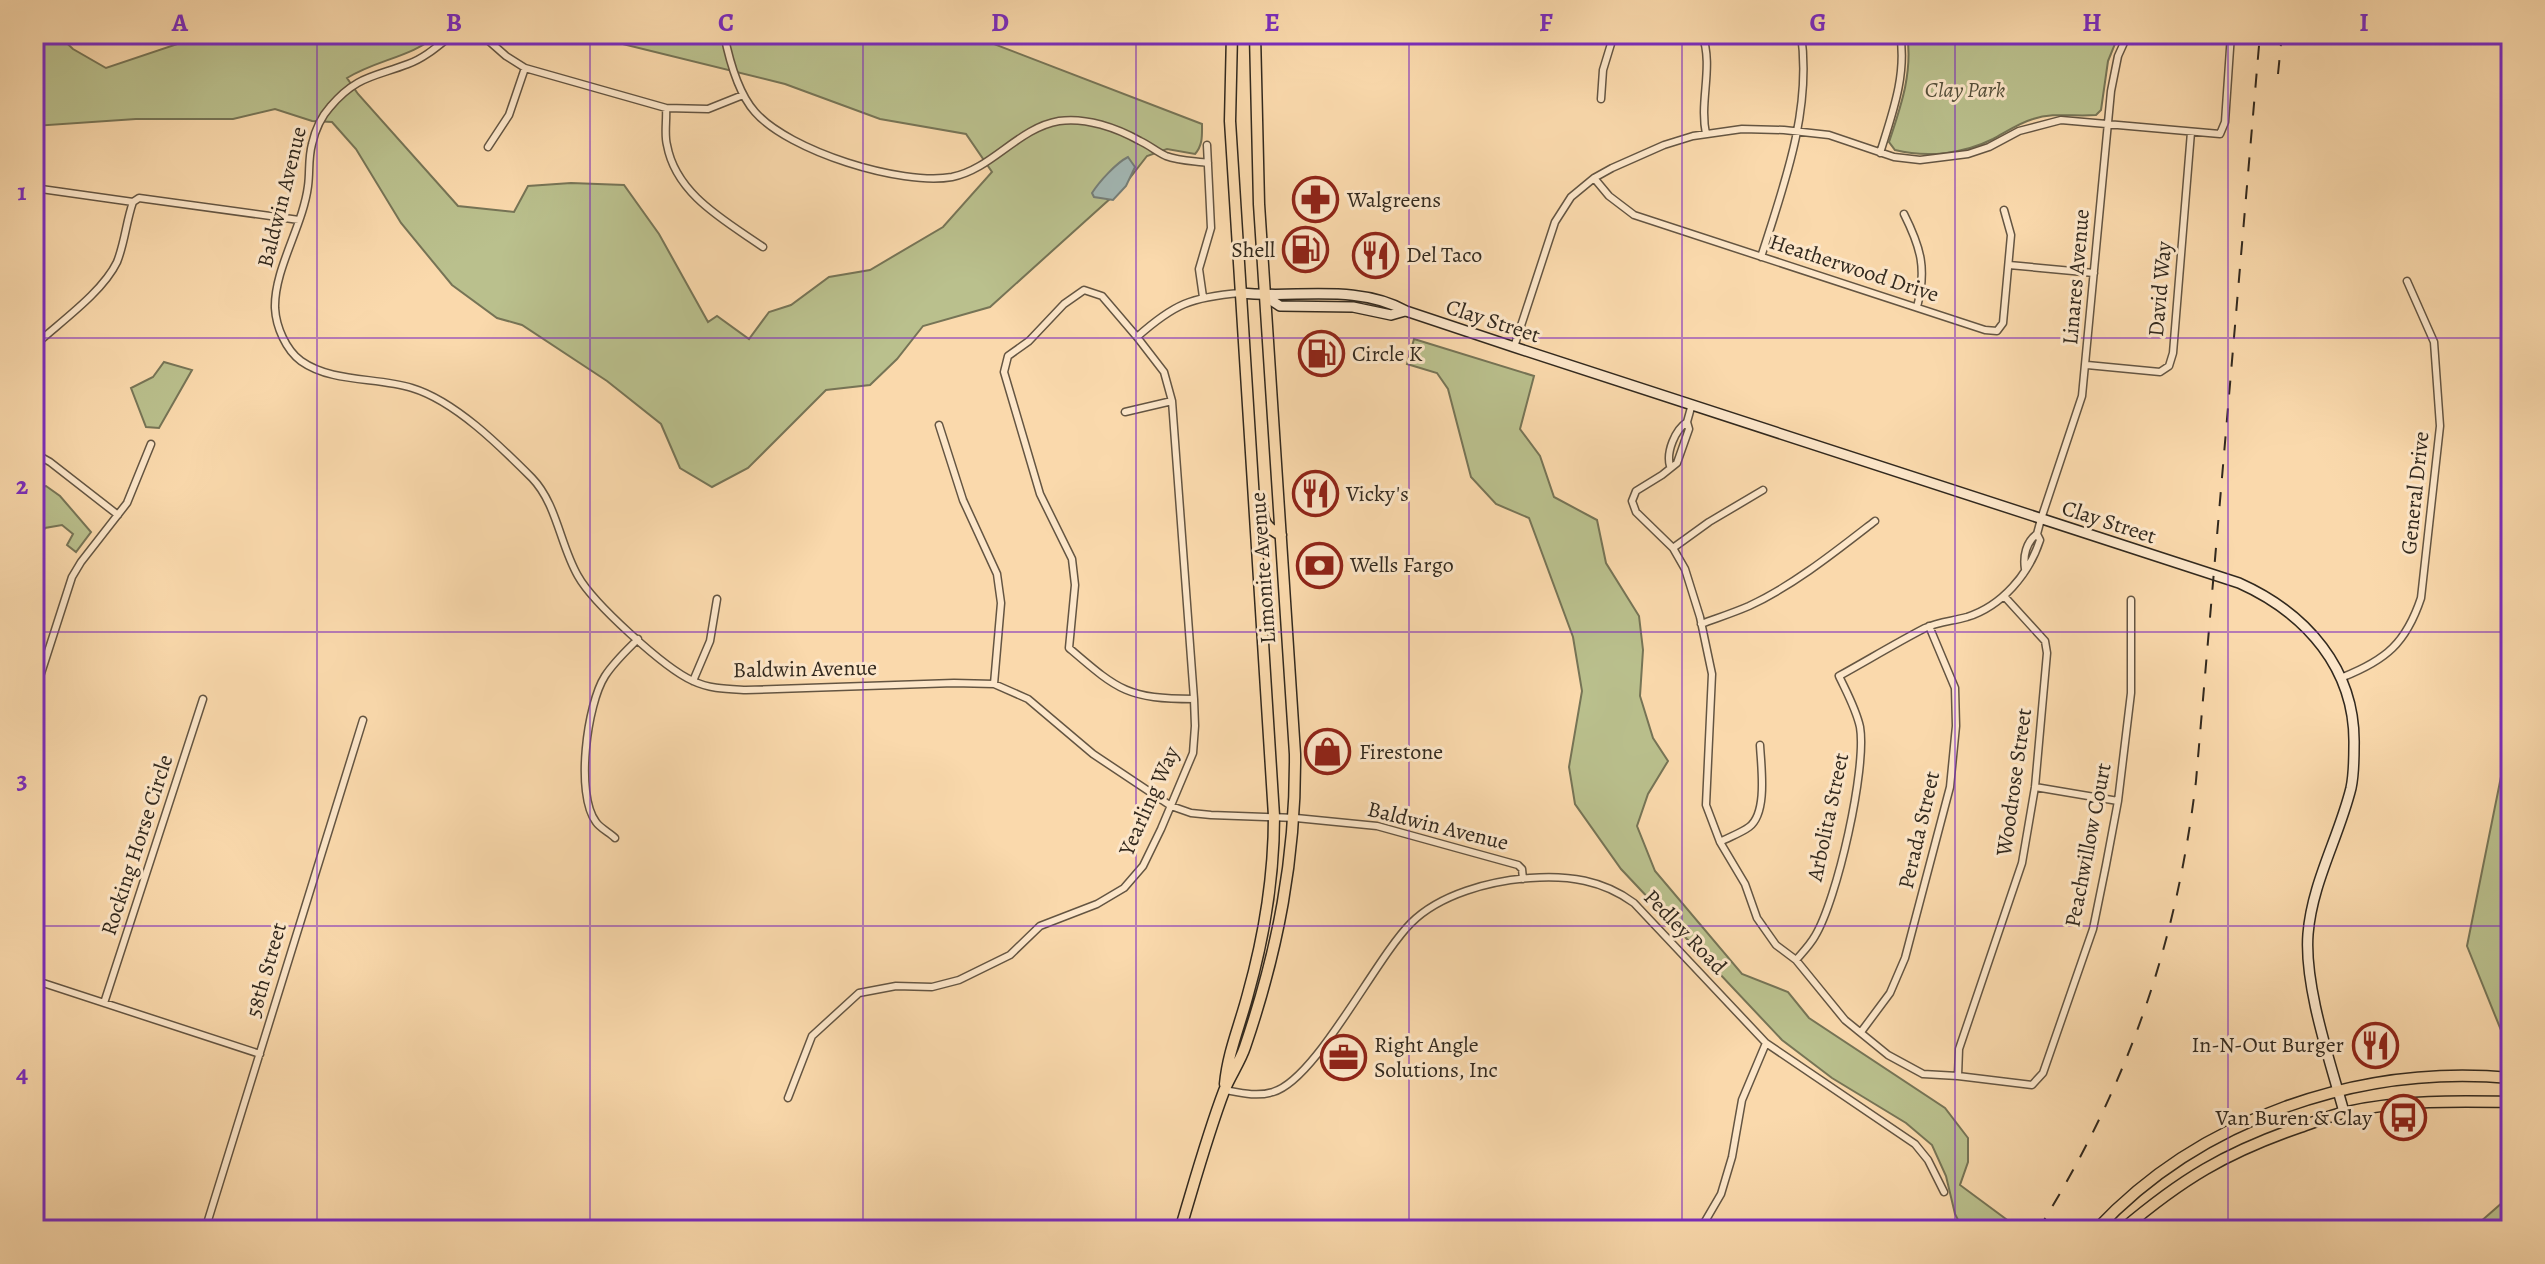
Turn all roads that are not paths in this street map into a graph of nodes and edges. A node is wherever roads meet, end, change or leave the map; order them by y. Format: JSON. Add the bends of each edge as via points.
{"nodes":[{"id":1,"x":453,"y":34,"type":"edge"},
{"id":2,"x":481,"y":34,"type":"edge"},
{"id":3,"x":724,"y":34,"type":"edge"},
{"id":4,"x":1232,"y":34,"type":"edge"},
{"id":5,"x":1255,"y":34,"type":"edge"},
{"id":6,"x":1614,"y":34,"type":"edge"},
{"id":7,"x":1702,"y":34,"type":"edge"},
{"id":8,"x":1801,"y":34,"type":"edge"},
{"id":9,"x":1900,"y":34,"type":"edge"},
{"id":10,"x":2128,"y":34,"type":"edge"},
{"id":11,"x":2231,"y":34,"type":"edge"},
{"id":12,"x":525,"y":68,"type":"junction"},
{"id":13,"x":743,"y":95,"type":"junction"},
{"id":14,"x":1601,"y":99,"type":"dead end"},
{"id":15,"x":666,"y":108,"type":"junction"},
{"id":16,"x":2107,"y":124,"type":"junction"},
{"id":17,"x":1796,"y":131,"type":"junction"},
{"id":18,"x":2191,"y":132,"type":"junction"},
{"id":19,"x":1706,"y":134,"type":"junction"},
{"id":20,"x":1207,"y":145,"type":"dead end"},
{"id":21,"x":488,"y":147,"type":"dead end"},
{"id":22,"x":1880,"y":153,"type":"junction"},
{"id":23,"x":1208,"y":163,"type":"junction"},
{"id":24,"x":1594,"y":178,"type":"junction"},
{"id":25,"x":34,"y":188,"type":"edge"},
{"id":26,"x":133,"y":202,"type":"junction"},
{"id":27,"x":2004,"y":210,"type":"dead end"},
{"id":28,"x":1904,"y":214,"type":"dead end"},
{"id":29,"x":299,"y":220,"type":"junction"},
{"id":30,"x":763,"y":247,"type":"dead end"},
{"id":31,"x":1761,"y":257,"type":"junction"},
{"id":32,"x":2009,"y":265,"type":"junction"},
{"id":33,"x":2094,"y":273,"type":"junction"},
{"id":34,"x":2407,"y":281,"type":"dead end"},
{"id":35,"x":1241,"y":293,"type":"junction"},
{"id":36,"x":1265,"y":296,"type":"junction"},
{"id":37,"x":1203,"y":297,"type":"junction"},
{"id":38,"x":1917,"y":307,"type":"junction"},
{"id":39,"x":1137,"y":337,"type":"junction"},
{"id":40,"x":34,"y":346,"type":"edge"},
{"id":41,"x":1514,"y":347,"type":"junction"},
{"id":42,"x":2087,"y":365,"type":"junction"},
{"id":43,"x":1172,"y":401,"type":"junction"},
{"id":44,"x":1692,"y":404,"type":"junction"},
{"id":45,"x":1125,"y":412,"type":"dead end"},
{"id":46,"x":1249,"y":415,"type":"junction"},
{"id":47,"x":939,"y":425,"type":"dead end"},
{"id":48,"x":151,"y":444,"type":"dead end"},
{"id":49,"x":34,"y":453,"type":"edge"},
{"id":50,"x":1763,"y":490,"type":"dead end"},
{"id":51,"x":118,"y":515,"type":"junction"},
{"id":52,"x":2041,"y":519,"type":"junction"},
{"id":53,"x":1875,"y":521,"type":"dead end"},
{"id":54,"x":1281,"y":535,"type":"junction"},
{"id":55,"x":1673,"y":548,"type":"junction"},
{"id":56,"x":2004,"y":596,"type":"junction"},
{"id":57,"x":717,"y":599,"type":"dead end"},
{"id":58,"x":2131,"y":600,"type":"dead end"},
{"id":59,"x":1701,"y":624,"type":"junction"},
{"id":60,"x":1929,"y":626,"type":"junction"},
{"id":61,"x":638,"y":639,"type":"junction"},
{"id":62,"x":2343,"y":677,"type":"junction"},
{"id":63,"x":693,"y":681,"type":"junction"},
{"id":64,"x":994,"y":684,"type":"junction"},
{"id":65,"x":34,"y":695,"type":"edge"},
{"id":66,"x":203,"y":699,"type":"dead end"},
{"id":67,"x":1194,"y":699,"type":"junction"},
{"id":68,"x":363,"y":720,"type":"dead end"},
{"id":69,"x":1760,"y":745,"type":"dead end"},
{"id":70,"x":2035,"y":787,"type":"junction"},
{"id":71,"x":2118,"y":801,"type":"junction"},
{"id":72,"x":1171,"y":806,"type":"junction"},
{"id":73,"x":1274,"y":816,"type":"junction"},
{"id":74,"x":1296,"y":818,"type":"junction"},
{"id":75,"x":615,"y":838,"type":"dead end"},
{"id":76,"x":1720,"y":842,"type":"junction"},
{"id":77,"x":1523,"y":879,"type":"junction"},
{"id":78,"x":1796,"y":960,"type":"junction"},
{"id":79,"x":34,"y":980,"type":"edge"},
{"id":80,"x":104,"y":1003,"type":"junction"},
{"id":81,"x":1861,"y":1032,"type":"junction"},
{"id":82,"x":1766,"y":1043,"type":"junction"},
{"id":83,"x":260,"y":1054,"type":"junction"},
{"id":84,"x":1958,"y":1076,"type":"junction"},
{"id":85,"x":2511,"y":1078,"type":"edge"},
{"id":86,"x":1225,"y":1090,"type":"junction"},
{"id":87,"x":2338,"y":1090,"type":"junction"},
{"id":88,"x":788,"y":1098,"type":"dead end"},
{"id":89,"x":2511,"y":1102,"type":"edge"},
{"id":90,"x":2344,"y":1112,"type":"junction"},
{"id":91,"x":1944,"y":1192,"type":"dead end"},
{"id":92,"x":205,"y":1230,"type":"edge"},
{"id":93,"x":1180,"y":1230,"type":"edge"},
{"id":94,"x":1700,"y":1230,"type":"edge"},
{"id":95,"x":2096,"y":1230,"type":"edge"},
{"id":96,"x":2122,"y":1230,"type":"edge"}],
"edges":[{"from":1,"to":29,"type":"street","name":"Baldwin Avenue","via":[[424,56],[351,86],[329,108],[312,142]]},
{"from":2,"to":12,"type":"street"},
{"from":3,"to":13,"type":"street"},
{"from":4,"to":35,"type":"main road","name":"Limonite Avenue","via":[[1230,121]]},
{"from":5,"to":36,"type":"main road","name":"Limonite Avenue"},
{"from":6,"to":14,"type":"street"},
{"from":7,"to":19,"type":"street","via":[[1707,57]]},
{"from":8,"to":17,"type":"street","via":[[1803,76]]},
{"from":9,"to":22,"type":"street","via":[[1899,85]]},
{"from":10,"to":16,"type":"street","name":"Linares Avenue","via":[[2114,72]]},
{"from":11,"to":18,"type":"street","via":[[2225,122],[2220,134]]},
{"from":12,"to":15,"type":"street"},
{"from":12,"to":21,"type":"street","via":[[509,115]]},
{"from":13,"to":15,"type":"street","via":[[708,109]]},
{"from":13,"to":23,"type":"street","via":[[770,127],[857,167],[894,175],[951,177],[1059,121],[1119,130],[1167,156]]},
{"from":15,"to":30,"type":"street","via":[[667,145],[678,176],[699,201]]},
{"from":16,"to":18,"type":"street"},
{"from":16,"to":22,"type":"street","via":[[2050,121],[1956,157],[1920,160]]},
{"from":16,"to":33,"type":"street","name":"Linares Avenue"},
{"from":17,"to":19,"type":"street"},
{"from":17,"to":22,"type":"street","via":[[1829,135]]},
{"from":17,"to":31,"type":"street","via":[[1788,175]]},
{"from":18,"to":42,"type":"street","name":"David Way","via":[[2169,366],[2160,372]]},
{"from":19,"to":24,"type":"street","via":[[1664,145]]},
{"from":20,"to":23,"type":"street"},
{"from":23,"to":37,"type":"street","via":[[1211,228],[1199,269]]},
{"from":24,"to":31,"type":"street","name":"Heatherwood Drive","via":[[1634,215]]},
{"from":24,"to":41,"type":"street","via":[[1571,197],[1555,222]]},
{"from":25,"to":26,"type":"street"},
{"from":26,"to":29,"type":"street","via":[[139,198]]},
{"from":26,"to":40,"type":"street","via":[[115,265],[100,286]]},
{"from":27,"to":32,"type":"street","name":"Heatherwood Drive","via":[[2011,235]]},
{"from":28,"to":38,"type":"street","via":[[1921,254]]},
{"from":29,"to":61,"type":"street","name":"Baldwin Avenue","via":[[276,294],[278,324],[287,345],[301,361],[325,372],[410,387],[439,398],[474,426],[534,480],[578,577]]},
{"from":31,"to":38,"type":"street","name":"Heatherwood Drive"},
{"from":32,"to":33,"type":"street"},
{"from":32,"to":38,"type":"street","name":"Heatherwood Drive","via":[[2003,323],[1997,331]]},
{"from":33,"to":42,"type":"street","name":"Linares Avenue"},
{"from":34,"to":62,"type":"street","name":"General Drive","via":[[2434,342],[2440,426],[2421,598],[2391,651]]},
{"from":35,"to":36,"type":"main road","name":"Clay Street"},
{"from":35,"to":37,"type":"street","name":"Clay Street"},
{"from":35,"to":46,"type":"main road","name":"Limonite Avenue"},
{"from":36,"to":41,"type":"main road","name":"Clay Street","via":[[1347,295],[1394,304]]},
{"from":36,"to":54,"type":"main road","name":"Limonite Avenue"},
{"from":37,"to":39,"type":"street","name":"Clay Street","via":[[1179,305]]},
{"from":39,"to":43,"type":"street","name":"Yearling Way","via":[[1164,372]]},
{"from":39,"to":67,"type":"street","name":"Yearling Way","via":[[1102,296],[1084,290],[1008,356],[1004,372],[1040,494],[1072,559],[1069,648],[1125,691],[1153,699]]},
{"from":41,"to":44,"type":"main road","name":"Clay Street"},
{"from":42,"to":52,"type":"street","name":"Linares Avenue","via":[[2079,411]]},
{"from":43,"to":45,"type":"street"},
{"from":43,"to":67,"type":"street","name":"Yearling Way"},
{"from":44,"to":52,"type":"main road","name":"Clay Street"},
{"from":44,"to":55,"type":"street","via":[[1677,463],[1636,491],[1632,501],[1636,512]]},
{"from":46,"to":54,"type":"main road","via":[[1256,428],[1263,521]]},
{"from":46,"to":73,"type":"main road","name":"Limonite Avenue"},
{"from":47,"to":64,"type":"street","via":[[963,500],[997,574],[1001,603]]},
{"from":48,"to":51,"type":"street"},
{"from":49,"to":51,"type":"street"},
{"from":50,"to":55,"type":"street"},
{"from":51,"to":65,"type":"street","via":[[72,577]]},
{"from":52,"to":56,"type":"street","name":"Linares Avenue","via":[[2033,563]]},
{"from":52,"to":62,"type":"main road","name":"Clay Street","via":[[2256,590],[2313,634]]},
{"from":53,"to":59,"type":"street","via":[[1780,590]]},
{"from":54,"to":74,"type":"main road","name":"Limonite Avenue"},
{"from":55,"to":59,"type":"street","via":[[1685,569]]},
{"from":56,"to":60,"type":"street","via":[[1970,616]]},
{"from":56,"to":70,"type":"street","name":"Woodrose Street","via":[[2045,641],[2047,653]]},
{"from":57,"to":63,"type":"street","via":[[710,641]]},
{"from":58,"to":71,"type":"street","name":"Peachwillow Court","via":[[2131,693]]},
{"from":59,"to":76,"type":"street","via":[[1712,674],[1706,805]]},
{"from":60,"to":78,"type":"street","name":"Arbolita Street","via":[[1839,676],[1855,708],[1862,753],[1839,872],[1816,936]]},
{"from":60,"to":81,"type":"street","name":"Perada Street","via":[[1955,688],[1950,787],[1905,958],[1890,993]]},
{"from":61,"to":63,"type":"street","name":"Baldwin Avenue"},
{"from":61,"to":75,"type":"street","via":[[603,678],[593,703],[588,744],[584,791],[596,822]]},
{"from":62,"to":87,"type":"main road","name":"Clay Street","via":[[2355,736],[2353,781],[2313,904],[2308,951]]},
{"from":63,"to":64,"type":"street","name":"Baldwin Avenue","via":[[716,689],[746,690]]},
{"from":64,"to":72,"type":"street","name":"Baldwin Avenue","via":[[1028,699],[1093,754]]},
{"from":66,"to":80,"type":"street","name":"Rocking Horse Circle"},
{"from":67,"to":72,"type":"street","name":"Yearling Way","via":[[1193,753]]},
{"from":68,"to":83,"type":"street","name":"58th Street"},
{"from":69,"to":76,"type":"street","via":[[1763,783],[1758,815],[1752,826]]},
{"from":70,"to":71,"type":"street"},
{"from":70,"to":84,"type":"street","name":"Woodrose Street","via":[[2022,863],[1959,1049]]},
{"from":71,"to":84,"type":"street","name":"Peachwillow Court","via":[[2093,929],[2043,1073],[2032,1085]]},
{"from":72,"to":73,"type":"street","name":"Baldwin Avenue","via":[[1211,815]]},
{"from":72,"to":88,"type":"street","name":"Yearling Way","via":[[1143,866],[1124,888],[1040,926],[1010,955],[959,980],[859,993],[812,1036]]},
{"from":73,"to":74,"type":"street","name":"Baldwin Avenue"},
{"from":73,"to":86,"type":"main road","name":"Limonite Avenue","via":[[1261,938],[1227,1058]]},
{"from":74,"to":77,"type":"street","name":"Baldwin Avenue","via":[[1377,826],[1518,865]]},
{"from":74,"to":86,"type":"main road","name":"Limonite Avenue","via":[[1277,939],[1244,1050]]},
{"from":76,"to":78,"type":"street","via":[[1745,884],[1757,918],[1776,945]]},
{"from":77,"to":82,"type":"street","name":"Pedley Road","via":[[1569,878],[1617,890]]},
{"from":77,"to":86,"type":"street","name":"Pedley Road","via":[[1442,901],[1411,923],[1290,1084],[1253,1095]]},
{"from":78,"to":81,"type":"street"},
{"from":79,"to":80,"type":"street"},
{"from":80,"to":83,"type":"street"},
{"from":81,"to":84,"type":"street","via":[[1923,1074]]},
{"from":82,"to":91,"type":"street","name":"Pedley Road","via":[[1915,1144]]},
{"from":82,"to":94,"type":"street","via":[[1742,1100],[1721,1194]]},
{"from":83,"to":92,"type":"street","name":"58th Street"},
{"from":85,"to":87,"type":"main road","via":[[2402,1079]]},
{"from":86,"to":93,"type":"main road","name":"Limonite Avenue"},
{"from":87,"to":90,"type":"main road","name":"Clay Street"},
{"from":87,"to":95,"type":"main road","via":[[2246,1122],[2199,1147],[2149,1181]]},
{"from":89,"to":90,"type":"main road"},
{"from":90,"to":96,"type":"main road","via":[[2210,1165]]}]}
